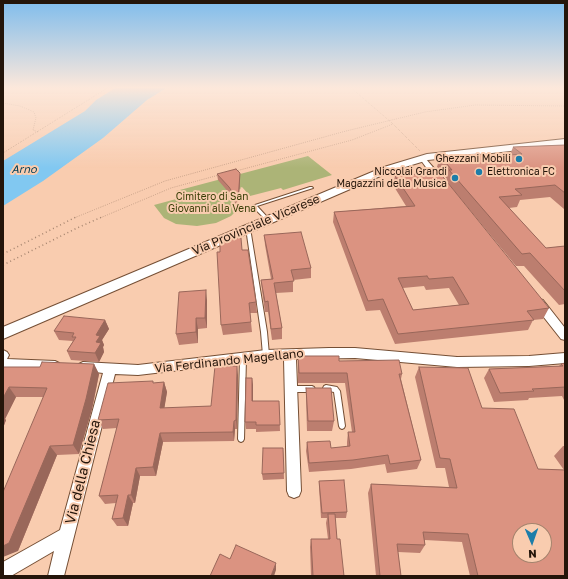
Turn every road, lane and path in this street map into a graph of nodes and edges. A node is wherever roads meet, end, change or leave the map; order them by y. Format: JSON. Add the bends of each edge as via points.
{"nodes":[{"id":1,"x":35,"y":114,"type":"edge"},
{"id":2,"x":67,"y":114,"type":"edge"},
{"id":3,"x":382,"y":114,"type":"edge"},
{"id":4,"x":417,"y":114,"type":"edge"},
{"id":5,"x":390,"y":121,"type":"junction"},
{"id":6,"x":393,"y":124,"type":"junction"},
{"id":7,"x":38,"y":132,"type":"junction"},
{"id":8,"x":565,"y":142,"type":"edge"},
{"id":9,"x":3,"y":153,"type":"edge"},
{"id":10,"x":425,"y":158,"type":"junction"},
{"id":11,"x":234,"y":172,"type":"edge"},
{"id":12,"x":219,"y":175,"type":"edge"},
{"id":13,"x":311,"y":188,"type":"dead end"},
{"id":14,"x":447,"y":189,"type":"edge"},
{"id":15,"x":268,"y":220,"type":"junction"},
{"id":16,"x":248,"y":228,"type":"junction"},
{"id":17,"x":3,"y":254,"type":"edge"},
{"id":18,"x":3,"y":265,"type":"edge"},
{"id":19,"x":531,"y":293,"type":"edge"},
{"id":20,"x":5,"y":335,"type":"edge"},
{"id":21,"x":565,"y":336,"type":"edge"},
{"id":22,"x":290,"y":354,"type":"junction"},
{"id":23,"x":3,"y":355,"type":"edge"},
{"id":24,"x":266,"y":355,"type":"junction"},
{"id":25,"x":243,"y":358,"type":"junction"},
{"id":26,"x":565,"y":358,"type":"edge"},
{"id":27,"x":8,"y":364,"type":"edge"},
{"id":28,"x":110,"y":368,"type":"junction"},
{"id":29,"x":291,"y":389,"type":"junction"},
{"id":30,"x":342,"y":426,"type":"dead end"},
{"id":31,"x":241,"y":439,"type":"dead end"},
{"id":32,"x":294,"y":491,"type":"dead end"},
{"id":33,"x":67,"y":535,"type":"junction"},
{"id":34,"x":3,"y":571,"type":"edge"},
{"id":35,"x":56,"y":576,"type":"edge"}],
"edges":[{"from":1,"to":7,"type":"path","via":[[32,130]]},
{"from":2,"to":7,"type":"path"},
{"from":3,"to":5,"type":"path"},
{"from":4,"to":5,"type":"path"},
{"from":5,"to":6,"type":"path"},
{"from":5,"to":17,"type":"path","via":[[165,181],[82,214]]},
{"from":6,"to":10,"type":"path"},
{"from":6,"to":11,"type":"path","via":[[368,135]]},
{"from":7,"to":9,"type":"path"},
{"from":8,"to":10,"type":"main road","name":"Via Provinciale Vicarese","via":[[466,151]]},
{"from":10,"to":14,"type":"street"},
{"from":10,"to":15,"type":"main road","name":"Via Provinciale Vicarese","via":[[375,174]]},
{"from":12,"to":18,"type":"path","via":[[171,188],[77,228]]},
{"from":13,"to":15,"type":"lane","via":[[254,206]]},
{"from":15,"to":16,"type":"main road","name":"Via Provinciale Vicarese"},
{"from":16,"to":20,"type":"main road","name":"Via Provinciale Vicarese"},
{"from":16,"to":24,"type":"lane"},
{"from":19,"to":21,"type":"street"},
{"from":22,"to":24,"type":"street","name":"Via Ferdinando Magellano"},
{"from":22,"to":26,"type":"street","name":"Via Ferdinando Magellano","via":[[355,353],[457,362]]},
{"from":22,"to":29,"type":"street"},
{"from":23,"to":27,"type":"street"},
{"from":24,"to":25,"type":"street","name":"Via Ferdinando Magellano"},
{"from":25,"to":28,"type":"street","name":"Via Ferdinando Magellano","via":[[154,369]]},
{"from":25,"to":31,"type":"lane"},
{"from":27,"to":28,"type":"street","name":"Via Ferdinando Magellano"},
{"from":28,"to":33,"type":"street","name":"Via della Chiesa"},
{"from":29,"to":30,"type":"lane","via":[[335,389]]},
{"from":29,"to":32,"type":"street"},
{"from":33,"to":34,"type":"street"},
{"from":33,"to":35,"type":"street","name":"Via della Chiesa"}]}
